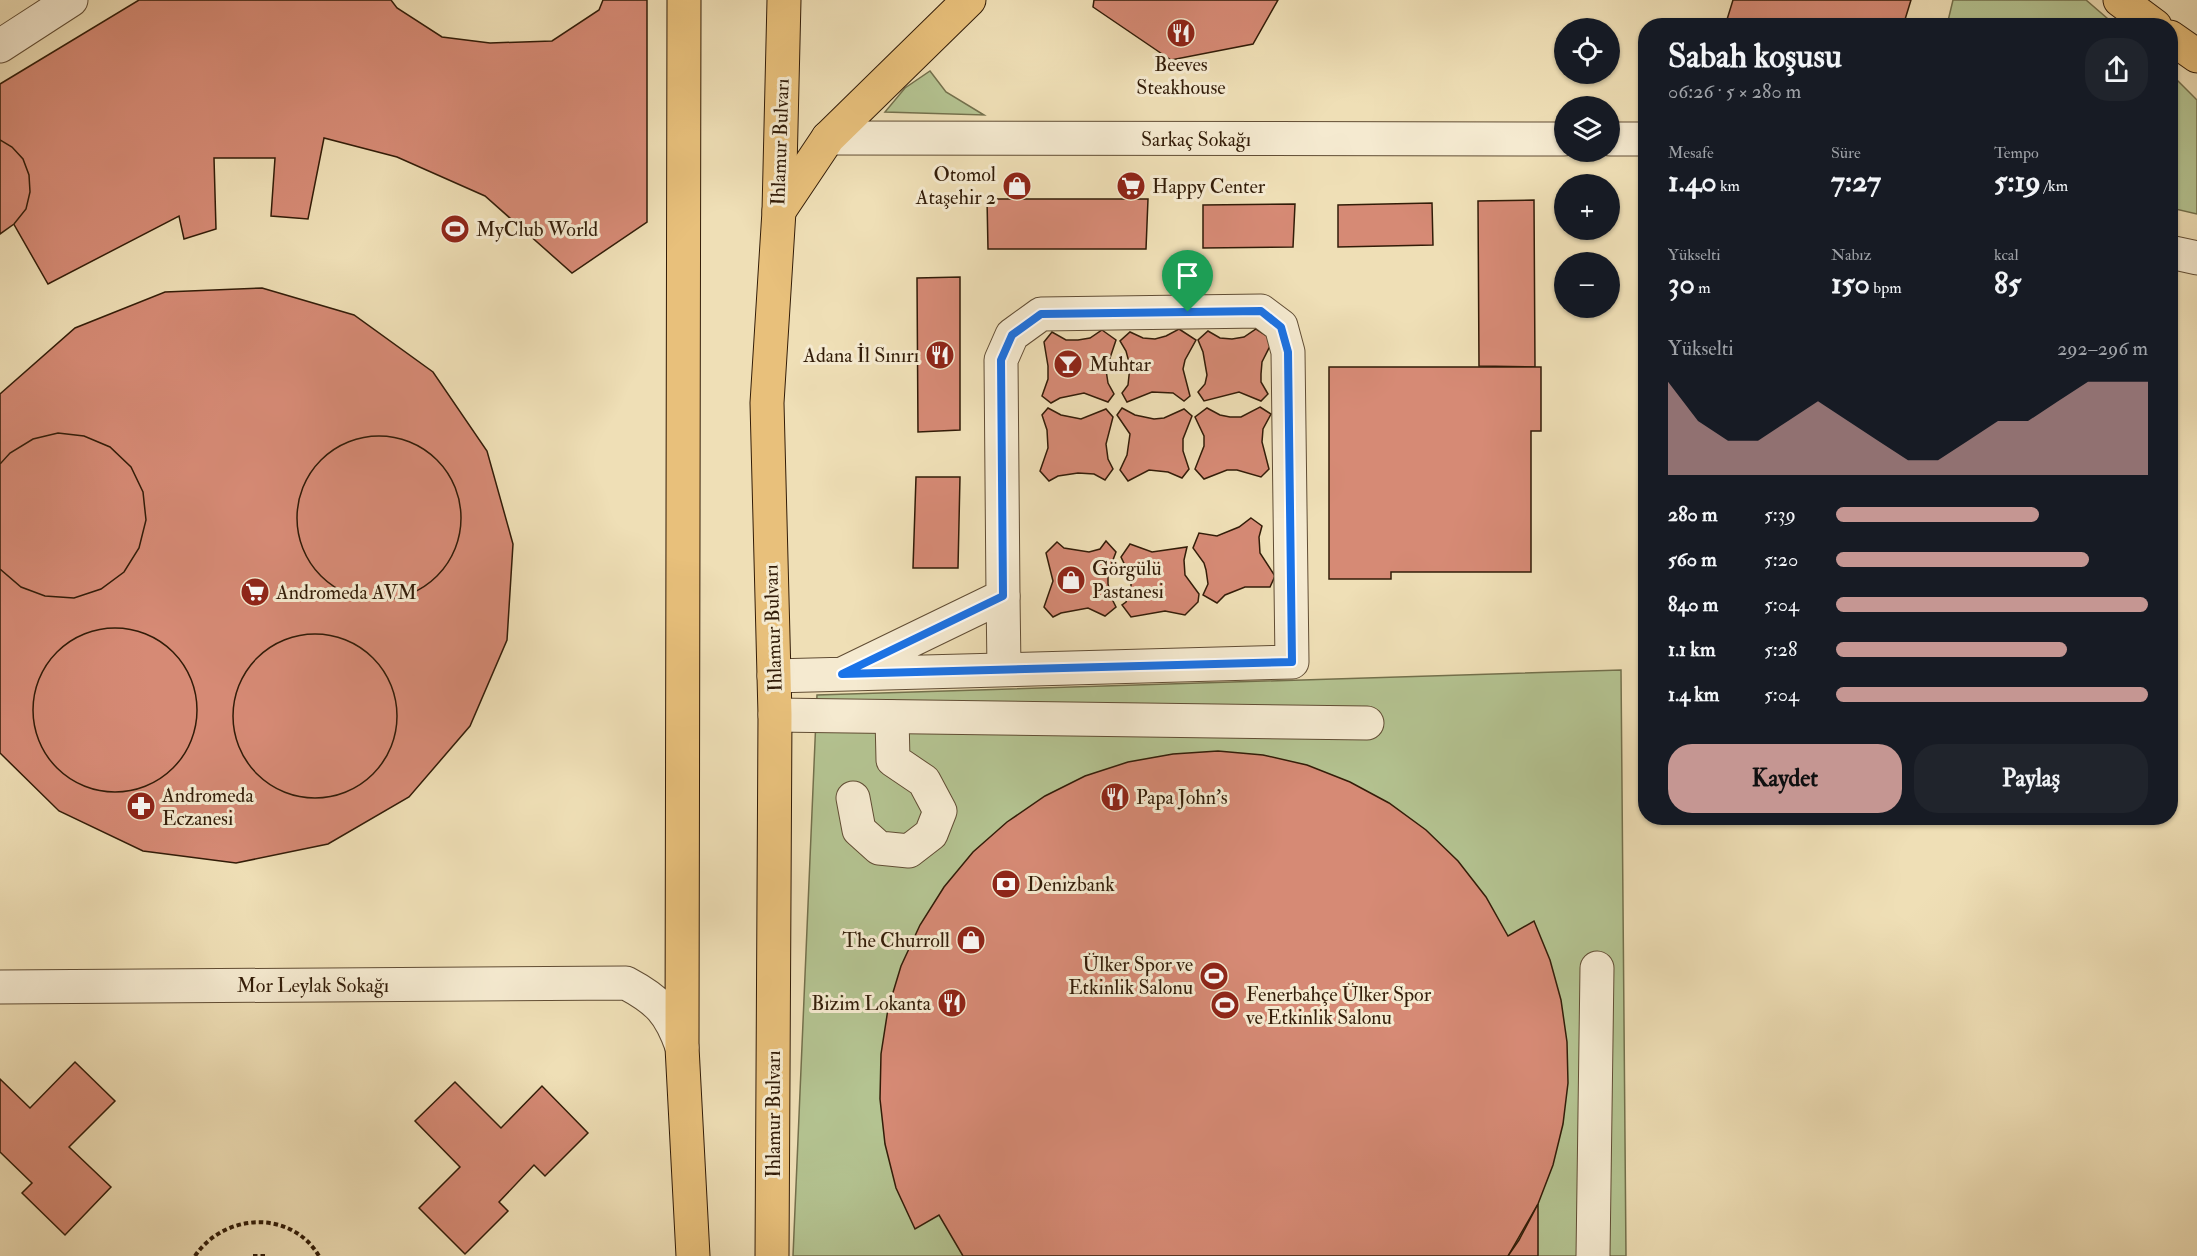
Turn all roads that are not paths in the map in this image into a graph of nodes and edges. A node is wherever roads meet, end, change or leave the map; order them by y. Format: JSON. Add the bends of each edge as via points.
{"nodes":[{"id":1,"x":71,"y":0,"type":"edge"},
{"id":2,"x":684,"y":0,"type":"edge"},
{"id":3,"x":784,"y":0,"type":"edge"},
{"id":4,"x":969,"y":0,"type":"edge"},
{"id":5,"x":2120,"y":0,"type":"edge"},
{"id":6,"x":2144,"y":18,"type":"edge"},
{"id":7,"x":2178,"y":43,"type":"edge"},
{"id":8,"x":0,"y":46,"type":"edge"},
{"id":9,"x":2197,"y":56,"type":"edge"},
{"id":10,"x":828,"y":138,"type":"junction"},
{"id":11,"x":1554,"y":139,"type":"edge"},
{"id":12,"x":1620,"y":139,"type":"edge"},
{"id":13,"x":1638,"y":139,"type":"edge"},
{"id":14,"x":779,"y":211,"type":"junction"},
{"id":15,"x":2178,"y":254,"type":"edge"},
{"id":16,"x":2197,"y":258,"type":"edge"},
{"id":17,"x":1003,"y":596,"type":"junction"},
{"id":18,"x":1004,"y":669,"type":"junction"},
{"id":19,"x":842,"y":674,"type":"junction"},
{"id":20,"x":774,"y":676,"type":"junction"},
{"id":21,"x":775,"y":716,"type":"junction"},
{"id":22,"x":892,"y":717,"type":"junction"},
{"id":23,"x":1367,"y":723,"type":"dead end"},
{"id":24,"x":853,"y":798,"type":"dead end"},
{"id":25,"x":1597,"y":968,"type":"dead end"},
{"id":26,"x":0,"y":987,"type":"edge"},
{"id":27,"x":682,"y":1047,"type":"junction"},
{"id":28,"x":693,"y":1256,"type":"edge"},
{"id":29,"x":772,"y":1256,"type":"edge"},
{"id":30,"x":1593,"y":1256,"type":"edge"}],
"edges":[{"from":1,"to":8,"type":"street"},
{"from":2,"to":27,"type":"main road"},
{"from":3,"to":14,"type":"main road","name":"Ihlamur Bulvarı"},
{"from":4,"to":10,"type":"main road"},
{"from":5,"to":6,"type":"main road"},
{"from":7,"to":9,"type":"main road"},
{"from":10,"to":11,"type":"street","name":"Sarkaç Sokağı"},
{"from":10,"to":14,"type":"main road"},
{"from":12,"to":13,"type":"street"},
{"from":14,"to":20,"type":"main road","name":"Ihlamur Bulvarı","via":[[766,403]]},
{"from":15,"to":16,"type":"street"},
{"from":17,"to":18,"type":"street"},
{"from":17,"to":18,"type":"street","via":[[1001,360],[1012,335],[1041,314],[1261,311],[1281,327],[1288,352],[1292,662]]},
{"from":17,"to":19,"type":"street"},
{"from":18,"to":19,"type":"street"},
{"from":19,"to":20,"type":"street"},
{"from":20,"to":21,"type":"main road","name":"Ihlamur Bulvarı"},
{"from":21,"to":22,"type":"street"},
{"from":21,"to":29,"type":"main road","name":"Ihlamur Bulvarı"},
{"from":22,"to":23,"type":"street"},
{"from":22,"to":24,"type":"street","via":[[893,760],[924,781],[940,811],[931,834],[909,851],[879,848],[859,830]]},
{"from":25,"to":30,"type":"street"},
{"from":26,"to":27,"type":"street","name":"Mor Leylak Sokağı","via":[[626,983],[650,996],[673,1023]]},
{"from":27,"to":28,"type":"main road"}]}
